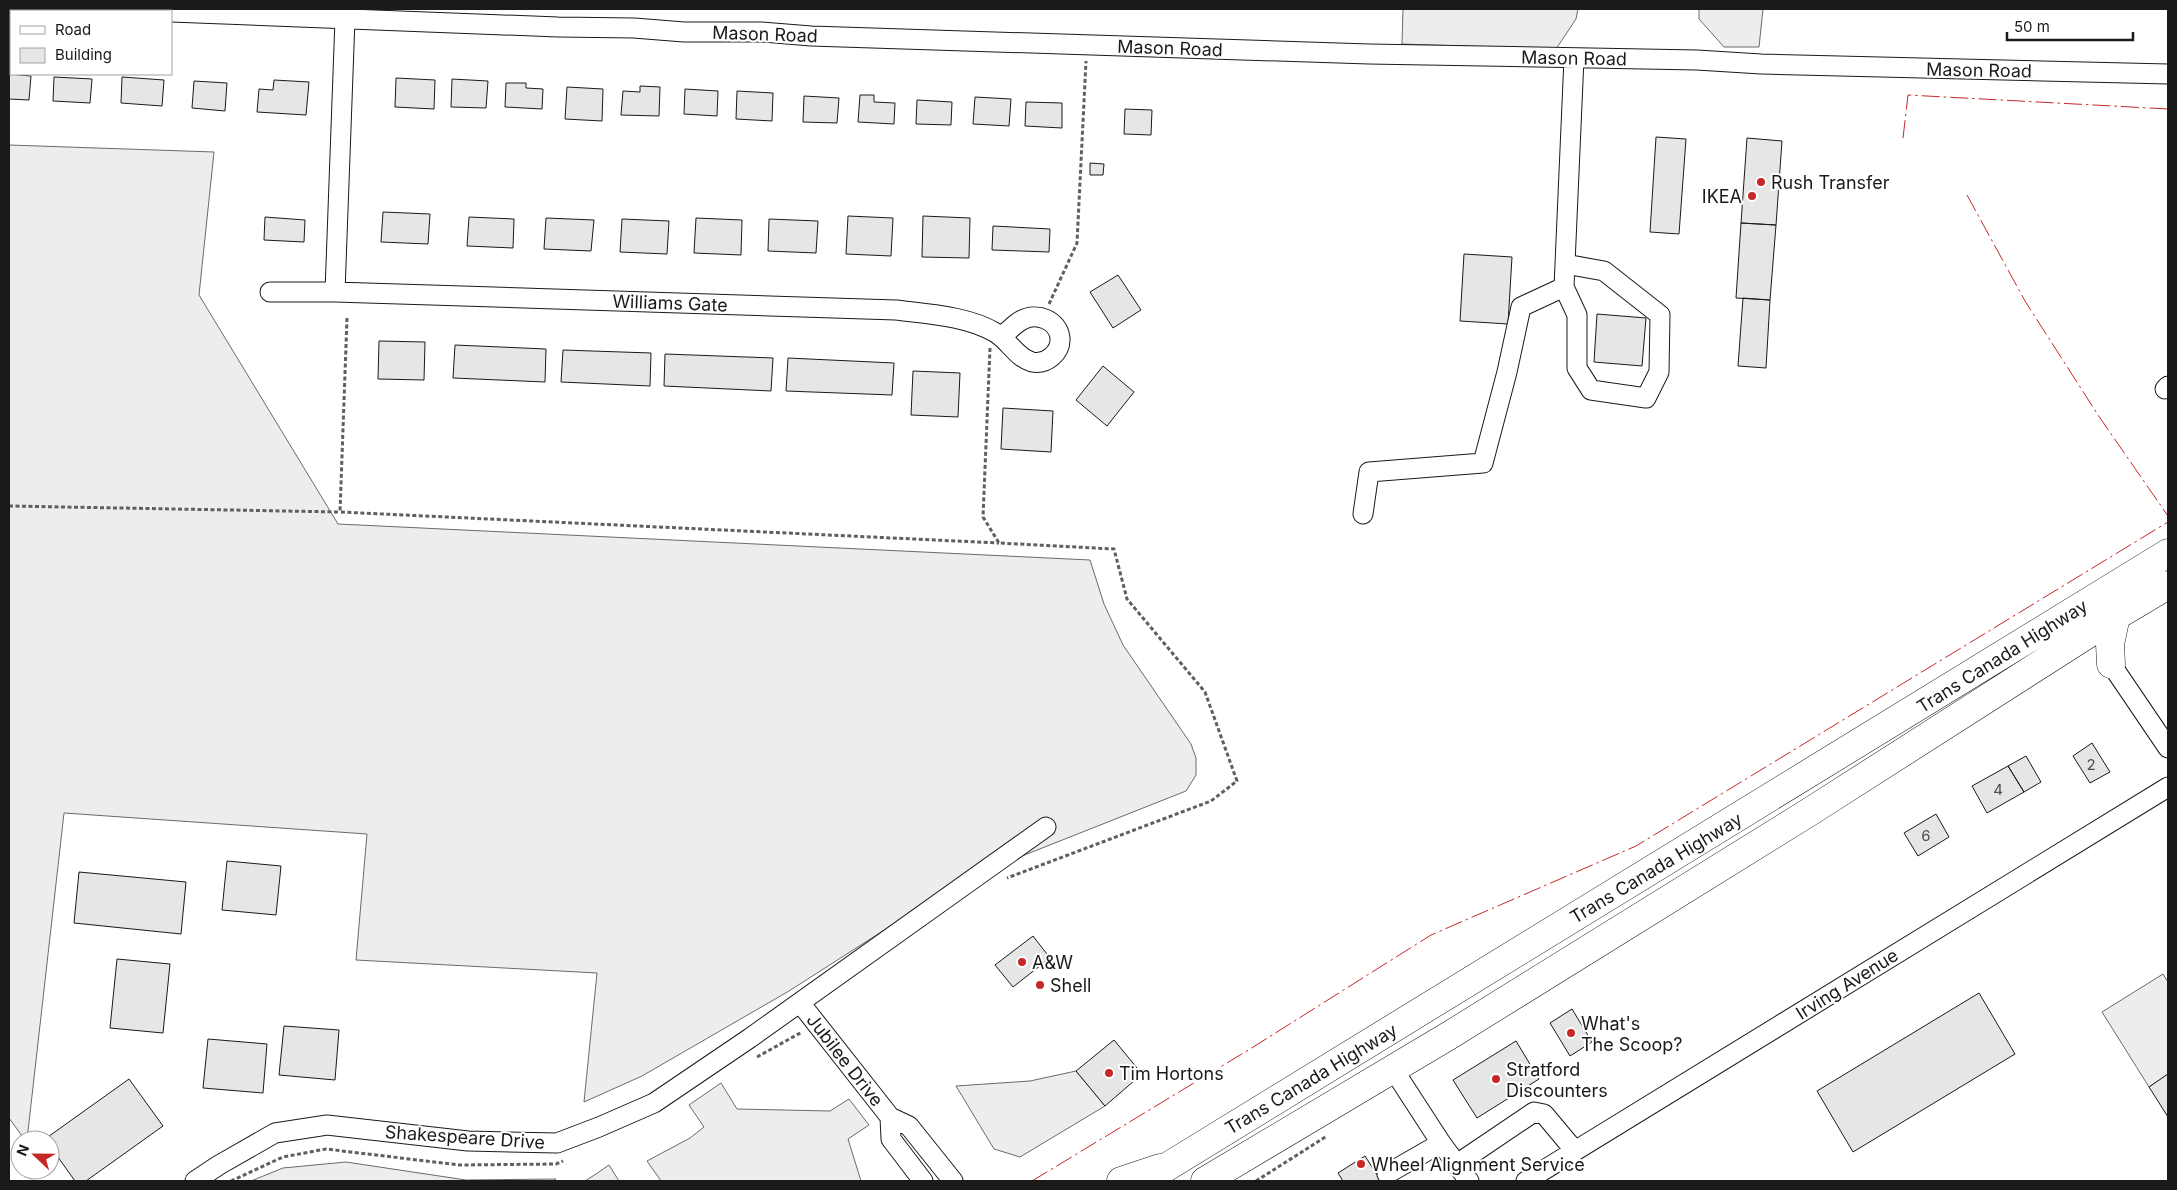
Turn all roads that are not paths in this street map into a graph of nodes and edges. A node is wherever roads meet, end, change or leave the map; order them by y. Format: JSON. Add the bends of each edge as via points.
{"nodes":[{"id":1,"x":90,"y":9,"type":"edge"},
{"id":2,"x":122,"y":10,"type":"edge"},
{"id":3,"x":172,"y":12,"type":"edge"},
{"id":4,"x":345,"y":19,"type":"junction"},
{"id":5,"x":1574,"y":58,"type":"junction"},
{"id":6,"x":2168,"y":74,"type":"edge"},
{"id":7,"x":1565,"y":264,"type":"junction"},
{"id":8,"x":1564,"y":287,"type":"junction"},
{"id":9,"x":270,"y":292,"type":"dead end"},
{"id":10,"x":335,"y":292,"type":"junction"},
{"id":11,"x":999,"y":335,"type":"junction"},
{"id":12,"x":1363,"y":514,"type":"dead end"},
{"id":13,"x":2168,"y":553,"type":"edge"},
{"id":14,"x":2168,"y":585,"type":"edge"},
{"id":15,"x":2116,"y":616,"type":"junction"},
{"id":16,"x":2068,"y":646,"type":"junction"},
{"id":17,"x":2111,"y":664,"type":"junction"},
{"id":18,"x":2168,"y":748,"type":"edge"},
{"id":19,"x":2168,"y":787,"type":"edge"},
{"id":20,"x":1046,"y":827,"type":"dead end"},
{"id":21,"x":801,"y":1004,"type":"junction"},
{"id":22,"x":1393,"y":1068,"type":"junction"},
{"id":23,"x":890,"y":1116,"type":"junction"},
{"id":24,"x":1441,"y":1142,"type":"junction"},
{"id":25,"x":1575,"y":1151,"type":"junction"},
{"id":26,"x":1457,"y":1164,"type":"junction"},
{"id":27,"x":1171,"y":1165,"type":"junction"},
{"id":28,"x":1387,"y":1174,"type":"dead end"},
{"id":29,"x":195,"y":1181,"type":"edge"},
{"id":30,"x":924,"y":1181,"type":"edge"},
{"id":31,"x":953,"y":1181,"type":"edge"},
{"id":32,"x":1121,"y":1181,"type":"edge"},
{"id":33,"x":1144,"y":1181,"type":"edge"},
{"id":34,"x":1205,"y":1181,"type":"edge"},
{"id":35,"x":1469,"y":1181,"type":"edge"},
{"id":36,"x":1526,"y":1181,"type":"edge"}],
"edges":[{"from":1,"to":2,"type":"street"},
{"from":3,"to":4,"type":"street","name":"Mason Road"},
{"from":4,"to":5,"type":"street","name":"Mason Road"},
{"from":4,"to":10,"type":"street"},
{"from":5,"to":6,"type":"street","name":"Mason Road"},
{"from":5,"to":7,"type":"street"},
{"from":7,"to":8,"type":"street"},
{"from":7,"to":8,"type":"street","via":[[1604,271],[1660,315],[1659,372],[1646,398],[1591,390],[1577,368],[1577,316]]},
{"from":8,"to":12,"type":"street","via":[[1521,307],[1483,463],[1369,472]]},
{"from":9,"to":10,"type":"street","name":"Williams Gate"},
{"from":10,"to":11,"type":"street","name":"Williams Gate","via":[[896,310],[965,321]]},
{"from":11,"to":11,"type":"street","name":"Williams Gate","via":[[1024,358],[1043,362],[1052,358],[1060,339],[1058,330],[1042,317],[1021,320]]},
{"from":13,"to":27,"type":"highway","name":"Trans Canada Highway"},
{"from":14,"to":15,"type":"highway","name":"Trans Canada Highway"},
{"from":15,"to":16,"type":"highway","name":"Trans Canada Highway"},
{"from":15,"to":17,"type":"highway","via":[[2110,644]]},
{"from":16,"to":17,"type":"highway","via":[[2095,654]]},
{"from":16,"to":22,"type":"highway","name":"Trans Canada Highway","via":[[1803,817]]},
{"from":17,"to":18,"type":"street"},
{"from":19,"to":25,"type":"street","name":"Irving Avenue"},
{"from":20,"to":21,"type":"street","name":"Shakespeare Drive"},
{"from":21,"to":23,"type":"street","name":"Jubilee Drive"},
{"from":21,"to":29,"type":"street","name":"Shakespeare Drive","via":[[654,1102],[557,1143],[468,1141],[327,1125],[275,1133]]},
{"from":22,"to":24,"type":"street"},
{"from":22,"to":34,"type":"highway","name":"Trans Canada Highway"},
{"from":23,"to":30,"type":"street","name":"Jubilee Drive","via":[[891,1139]]},
{"from":23,"to":31,"type":"street","name":"Jubilee Drive","via":[[909,1126]]},
{"from":24,"to":26,"type":"street"},
{"from":24,"to":28,"type":"street"},
{"from":25,"to":26,"type":"street","via":[[1544,1114],[1534,1112]]},
{"from":25,"to":36,"type":"street","name":"Irving Avenue"},
{"from":26,"to":35,"type":"street"},
{"from":27,"to":32,"type":"highway"},
{"from":27,"to":33,"type":"highway","name":"Trans Canada Highway"}]}
